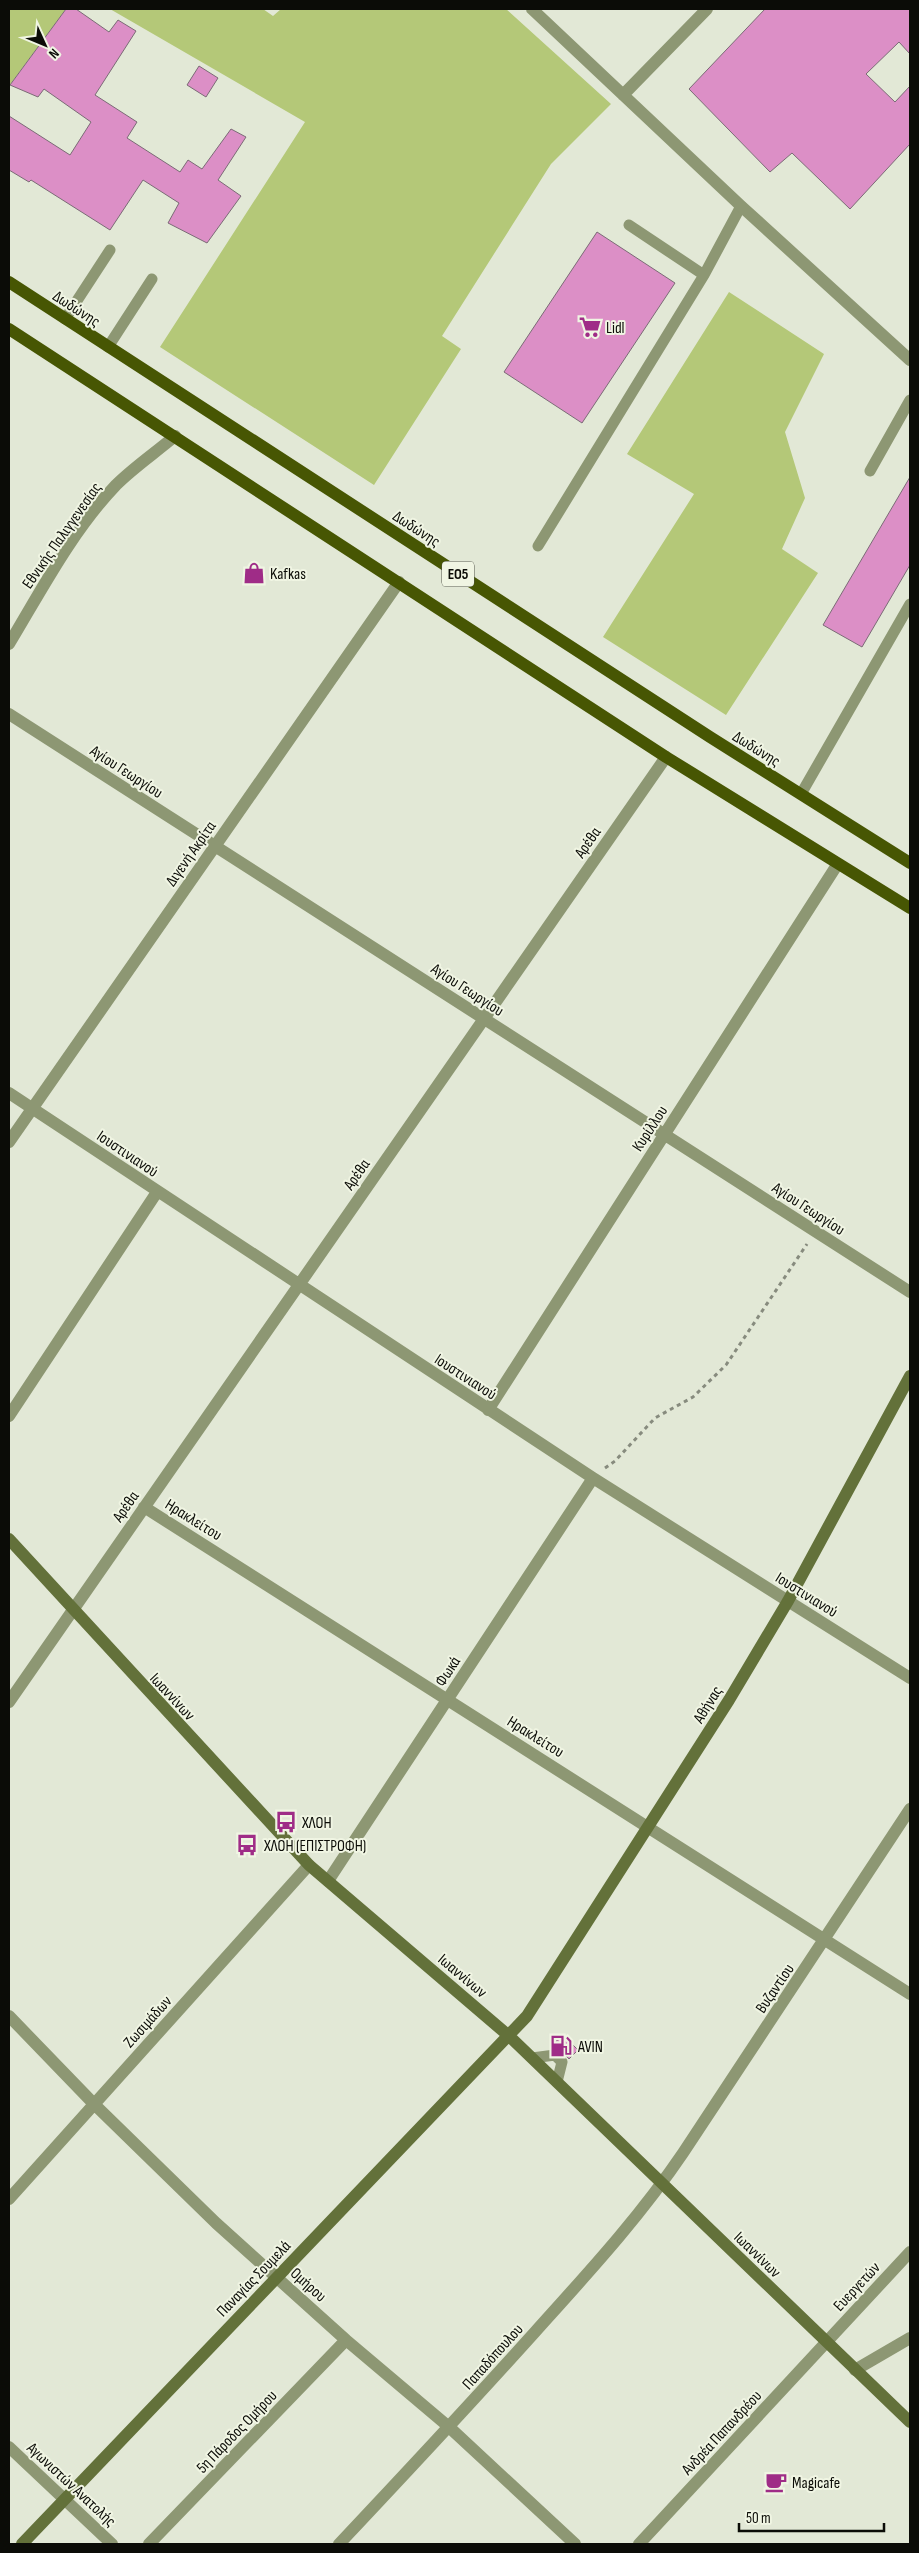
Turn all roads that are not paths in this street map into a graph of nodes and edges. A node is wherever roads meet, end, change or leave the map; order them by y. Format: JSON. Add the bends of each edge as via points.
{"nodes":[{"id":1,"x":532,"y":9,"type":"edge"},
{"id":2,"x":706,"y":9,"type":"edge"},
{"id":3,"x":623,"y":95,"type":"junction"},
{"id":4,"x":741,"y":206,"type":"junction"},
{"id":5,"x":629,"y":225,"type":"dead end"},
{"id":6,"x":110,"y":250,"type":"dead end"},
{"id":7,"x":704,"y":276,"type":"junction"},
{"id":8,"x":152,"y":279,"type":"dead end"},
{"id":9,"x":9,"y":282,"type":"edge"},
{"id":10,"x":65,"y":319,"type":"junction"},
{"id":11,"x":9,"y":329,"type":"edge"},
{"id":12,"x":108,"y":347,"type":"junction"},
{"id":13,"x":910,"y":360,"type":"edge"},
{"id":14,"x":910,"y":400,"type":"edge"},
{"id":15,"x":175,"y":436,"type":"junction"},
{"id":16,"x":870,"y":471,"type":"dead end"},
{"id":17,"x":538,"y":546,"type":"dead end"},
{"id":18,"x":399,"y":582,"type":"junction"},
{"id":19,"x":910,"y":604,"type":"edge"},
{"id":20,"x":9,"y":644,"type":"edge"},
{"id":21,"x":9,"y":714,"type":"edge"},
{"id":22,"x":666,"y":757,"type":"junction"},
{"id":23,"x":801,"y":794,"type":"junction"},
{"id":24,"x":215,"y":846,"type":"junction"},
{"id":25,"x":910,"y":863,"type":"edge"},
{"id":26,"x":837,"y":865,"type":"junction"},
{"id":27,"x":910,"y":908,"type":"edge"},
{"id":28,"x":484,"y":1019,"type":"junction"},
{"id":29,"x":9,"y":1093,"type":"edge"},
{"id":30,"x":32,"y":1109,"type":"junction"},
{"id":31,"x":664,"y":1134,"type":"junction"},
{"id":32,"x":9,"y":1142,"type":"edge"},
{"id":33,"x":157,"y":1192,"type":"junction"},
{"id":34,"x":298,"y":1286,"type":"junction"},
{"id":35,"x":910,"y":1292,"type":"edge"},
{"id":36,"x":910,"y":1376,"type":"edge"},
{"id":37,"x":488,"y":1410,"type":"junction"},
{"id":38,"x":9,"y":1416,"type":"edge"},
{"id":39,"x":593,"y":1478,"type":"junction"},
{"id":40,"x":144,"y":1507,"type":"junction"},
{"id":41,"x":9,"y":1539,"type":"edge"},
{"id":42,"x":788,"y":1601,"type":"junction"},
{"id":43,"x":72,"y":1610,"type":"junction"},
{"id":44,"x":910,"y":1678,"type":"edge"},
{"id":45,"x":449,"y":1699,"type":"junction"},
{"id":46,"x":9,"y":1702,"type":"edge"},
{"id":47,"x":910,"y":1809,"type":"edge"},
{"id":48,"x":649,"y":1826,"type":"junction"},
{"id":49,"x":309,"y":1866,"type":"junction"},
{"id":50,"x":328,"y":1881,"type":"junction"},
{"id":51,"x":826,"y":1939,"type":"junction"},
{"id":52,"x":910,"y":1994,"type":"edge"},
{"id":53,"x":9,"y":2016,"type":"edge"},
{"id":54,"x":509,"y":2036,"type":"junction"},
{"id":55,"x":532,"y":2058,"type":"junction"},
{"id":56,"x":557,"y":2082,"type":"junction"},
{"id":57,"x":94,"y":2104,"type":"junction"},
{"id":58,"x":662,"y":2184,"type":"junction"},
{"id":59,"x":9,"y":2198,"type":"edge"},
{"id":60,"x":910,"y":2252,"type":"edge"},
{"id":61,"x":277,"y":2277,"type":"junction"},
{"id":62,"x":910,"y":2338,"type":"edge"},
{"id":63,"x":346,"y":2340,"type":"junction"},
{"id":64,"x":826,"y":2342,"type":"junction"},
{"id":65,"x":855,"y":2370,"type":"junction"},
{"id":66,"x":910,"y":2422,"type":"edge"},
{"id":67,"x":449,"y":2427,"type":"junction"},
{"id":68,"x":9,"y":2447,"type":"edge"},
{"id":69,"x":65,"y":2499,"type":"junction"},
{"id":70,"x":22,"y":2544,"type":"edge"},
{"id":71,"x":112,"y":2544,"type":"edge"},
{"id":72,"x":149,"y":2544,"type":"edge"},
{"id":73,"x":339,"y":2544,"type":"edge"},
{"id":74,"x":575,"y":2544,"type":"edge"},
{"id":75,"x":639,"y":2544,"type":"edge"}],
"edges":[{"from":1,"to":3,"type":"street"},
{"from":2,"to":3,"type":"street"},
{"from":3,"to":4,"type":"street"},
{"from":4,"to":7,"type":"lane"},
{"from":4,"to":13,"type":"street"},
{"from":5,"to":7,"type":"lane"},
{"from":6,"to":10,"type":"lane"},
{"from":7,"to":17,"type":"lane"},
{"from":8,"to":12,"type":"lane"},
{"from":9,"to":10,"type":"main road","name":"Δωδώνης","number":"ΕΟ5"},
{"from":10,"to":12,"type":"main road","name":"Δωδώνης","number":"ΕΟ5"},
{"from":11,"to":15,"type":"main road","number":"ΕΟ5"},
{"from":12,"to":23,"type":"main road","name":"Δωδώνης","number":"ΕΟ5"},
{"from":14,"to":16,"type":"lane"},
{"from":15,"to":18,"type":"main road","number":"ΕΟ5"},
{"from":15,"to":20,"type":"street","name":"Εθνικής Παλιγγενεσίας","via":[[126,476],[105,499],[59,561]]},
{"from":18,"to":22,"type":"main road","number":"ΕΟ5"},
{"from":18,"to":24,"type":"street","name":"Διγενή Ακρίτα"},
{"from":19,"to":23,"type":"lane"},
{"from":21,"to":24,"type":"street","name":"Αγίου Γεωργίου"},
{"from":22,"to":26,"type":"main road","number":"ΕΟ5"},
{"from":22,"to":28,"type":"street","name":"Αρέθα"},
{"from":23,"to":25,"type":"main road","name":"Δωδώνης","number":"ΕΟ5"},
{"from":24,"to":28,"type":"street","name":"Αγίου Γεωργίου"},
{"from":24,"to":30,"type":"street","name":"Διγενή Ακρίτα"},
{"from":26,"to":27,"type":"main road","number":"ΕΟ5"},
{"from":26,"to":31,"type":"street","name":"Κυρίλλου"},
{"from":28,"to":31,"type":"street","name":"Αγίου Γεωργίου"},
{"from":28,"to":34,"type":"street","name":"Αρέθα"},
{"from":29,"to":30,"type":"street","name":"Ιουστινιανού"},
{"from":30,"to":32,"type":"street","name":"Διγενή Ακρίτα"},
{"from":30,"to":33,"type":"street","name":"Ιουστινιανού"},
{"from":31,"to":35,"type":"street","name":"Αγίου Γεωργίου"},
{"from":31,"to":37,"type":"street","name":"Κυρίλλου"},
{"from":33,"to":34,"type":"street","name":"Ιουστινιανού"},
{"from":33,"to":38,"type":"street"},
{"from":34,"to":37,"type":"street","name":"Ιουστινιανού"},
{"from":34,"to":40,"type":"street","name":"Αρέθα"},
{"from":36,"to":42,"type":"street","name":"Αθήνας"},
{"from":37,"to":39,"type":"street","name":"Ιουστινιανού"},
{"from":39,"to":42,"type":"street","name":"Ιουστινιανού"},
{"from":39,"to":45,"type":"street","name":"Φωκά"},
{"from":40,"to":43,"type":"street","name":"Αρέθα"},
{"from":40,"to":45,"type":"street","name":"Ηρακλείτου"},
{"from":41,"to":43,"type":"street","name":"Ιωαννίνων"},
{"from":42,"to":44,"type":"street","name":"Ιουστινιανού"},
{"from":42,"to":48,"type":"street","name":"Αθήνας"},
{"from":43,"to":46,"type":"street","name":"Αρέθα"},
{"from":43,"to":49,"type":"street","name":"Ιωαννίνων"},
{"from":45,"to":48,"type":"street","name":"Ηρακλείτου"},
{"from":45,"to":50,"type":"street","name":"Φωκά"},
{"from":47,"to":51,"type":"street","name":"Βυζαντίου"},
{"from":48,"to":51,"type":"street","name":"Ηρακλείτου"},
{"from":48,"to":54,"type":"street","name":"Αθήνας","via":[[542,1994]]},
{"from":49,"to":50,"type":"street","name":"Ιωαννίνων"},
{"from":49,"to":57,"type":"street","name":"Ζωσιμάδων"},
{"from":50,"to":54,"type":"street","name":"Ιωαννίνων"},
{"from":51,"to":52,"type":"street","name":"Ηρακλείτου"},
{"from":51,"to":58,"type":"street","name":"Βυζαντίου"},
{"from":53,"to":57,"type":"street","name":"Ομήρου"},
{"from":54,"to":55,"type":"street","name":"Ιωαννίνων"},
{"from":54,"to":61,"type":"street","name":"Παναγίας Σουμελά"},
{"from":55,"to":56,"type":"street","name":"Ιωαννίνων"},
{"from":55,"to":56,"type":"lane","via":[[555,2055],[562,2062]]},
{"from":56,"to":58,"type":"street","name":"Ιωαννίνων"},
{"from":57,"to":59,"type":"street","name":"Ζωσιμάδων"},
{"from":57,"to":61,"type":"street","name":"Ομήρου","via":[[216,2223]]},
{"from":58,"to":64,"type":"street","name":"Ιωαννίνων"},
{"from":58,"to":67,"type":"street","name":"Παπαδόπουλου","via":[[607,2253]]},
{"from":60,"to":64,"type":"street","name":"Ευεργετών"},
{"from":61,"to":63,"type":"street","name":"Ομήρου"},
{"from":61,"to":69,"type":"street","name":"Παναγίας Σουμελά"},
{"from":62,"to":65,"type":"street"},
{"from":63,"to":67,"type":"street","name":"Ομήρου"},
{"from":63,"to":72,"type":"street","name":"5η Πάροδος Ομήρου"},
{"from":64,"to":65,"type":"street","name":"Ιωαννίνων"},
{"from":64,"to":75,"type":"street","name":"Ανδρέα Παπανδρέου"},
{"from":65,"to":66,"type":"street","name":"Ιωαννίνων"},
{"from":67,"to":73,"type":"street","name":"Παπαδόπουλου"},
{"from":67,"to":74,"type":"street","name":"Ομήρου"},
{"from":68,"to":69,"type":"street","name":"Αγωνιστών Ανατολής"},
{"from":69,"to":70,"type":"street","name":"Παναγίας Σουμελά"},
{"from":69,"to":71,"type":"street","name":"Αγωνιστών Ανατολής"}]}
